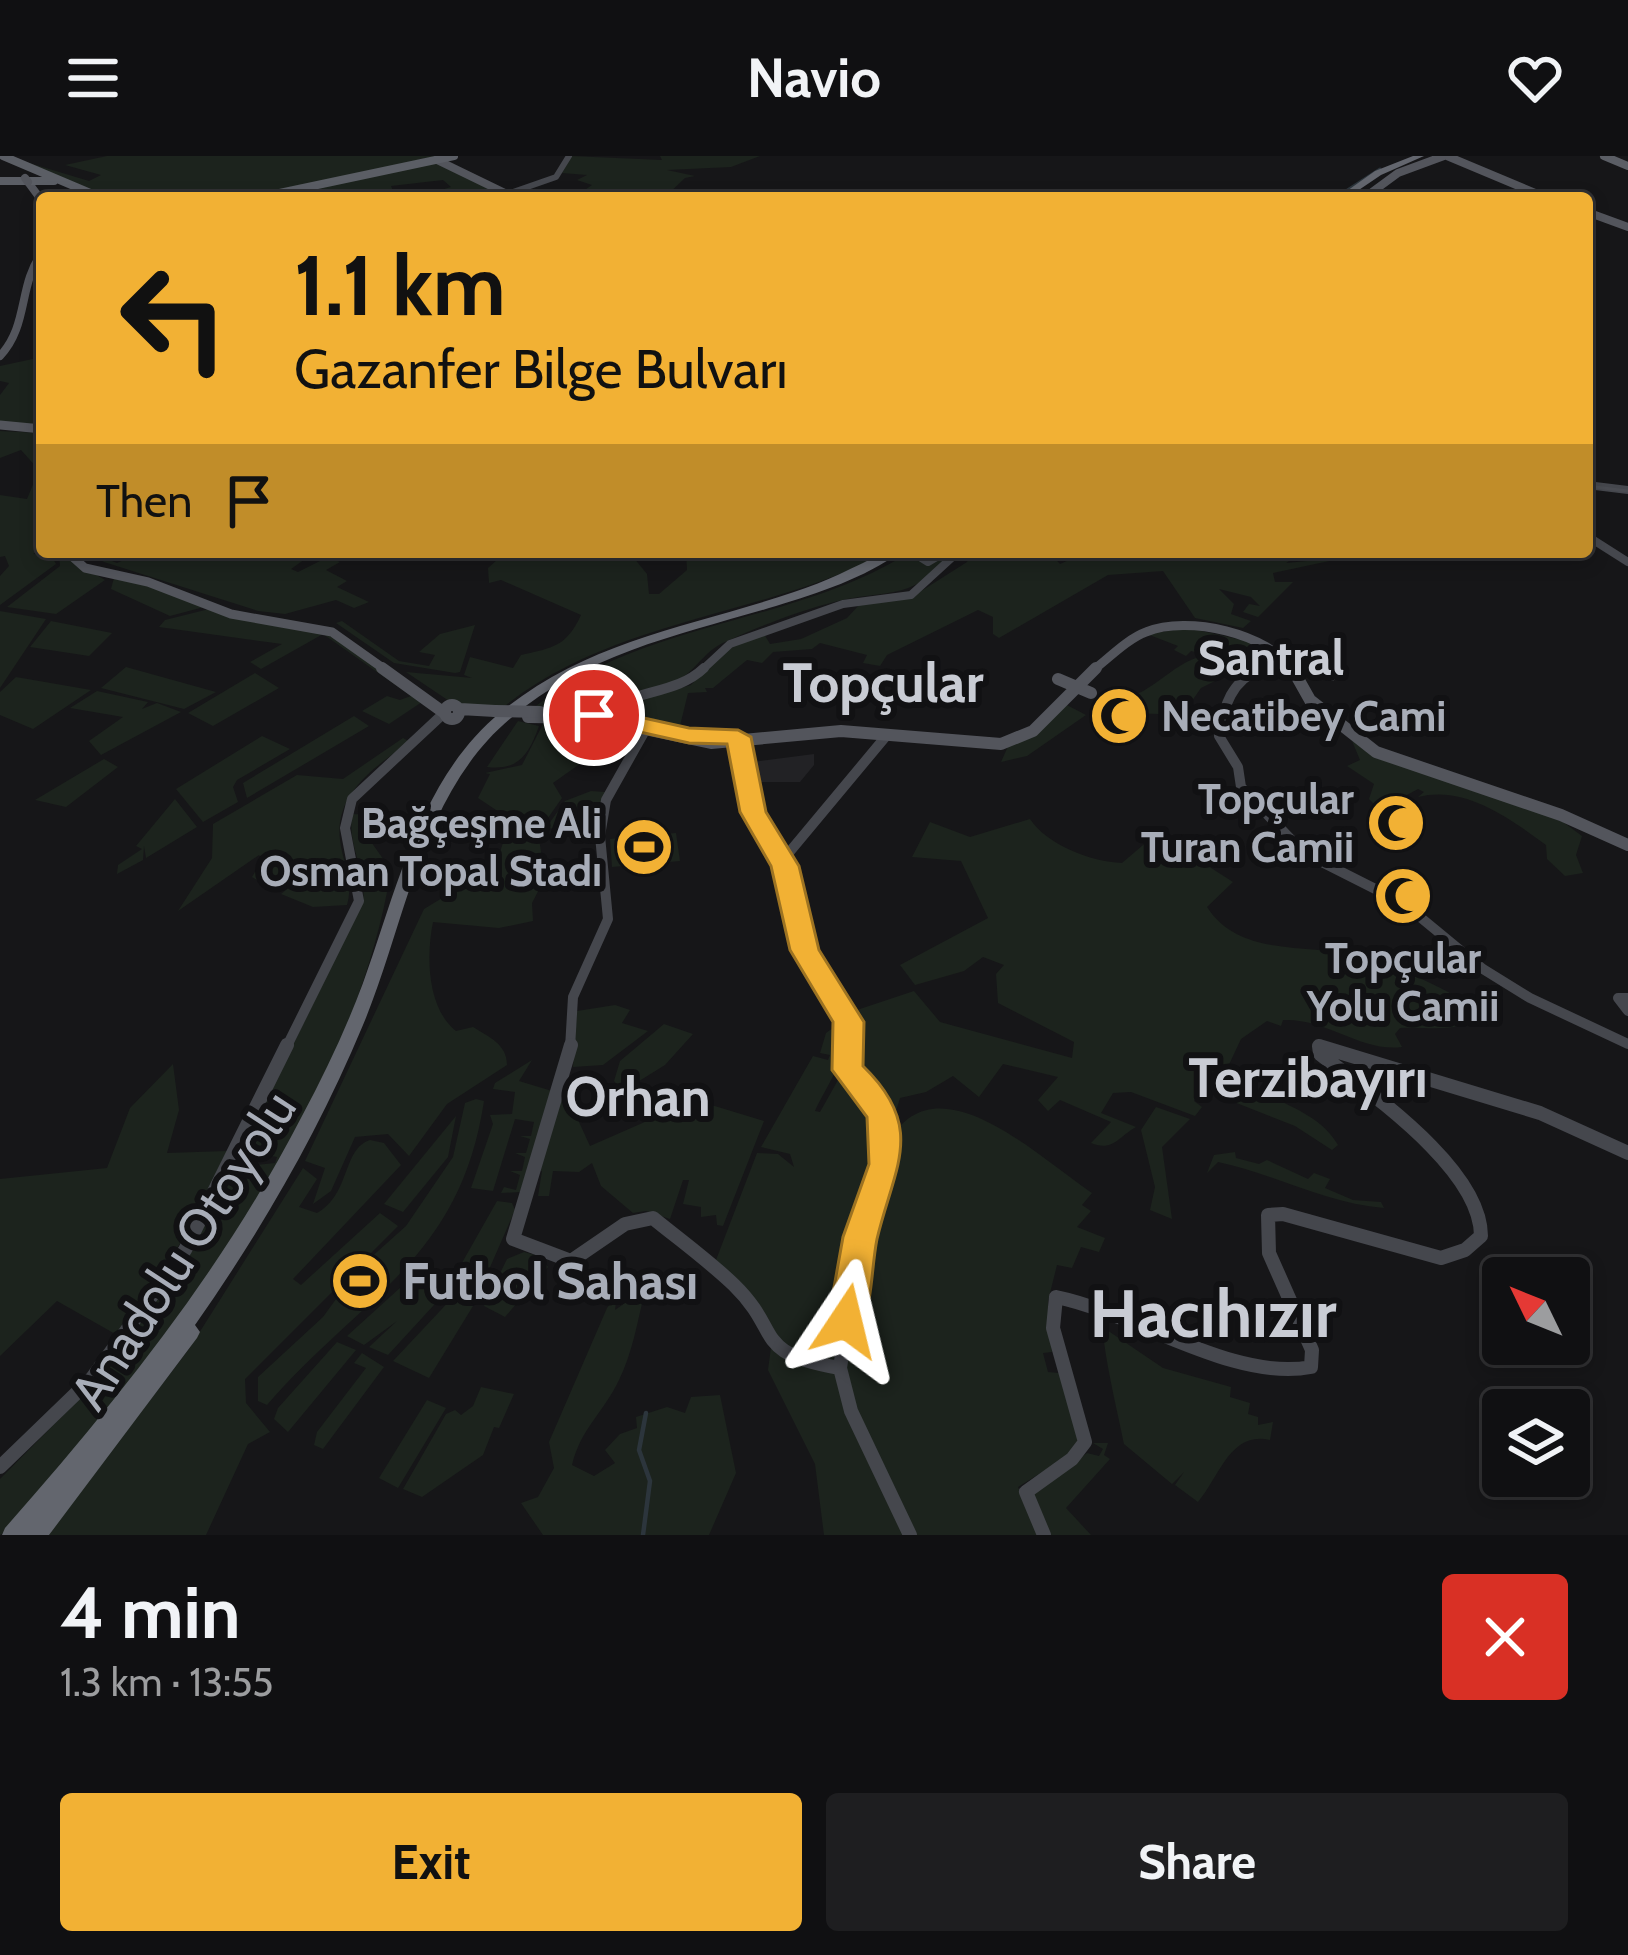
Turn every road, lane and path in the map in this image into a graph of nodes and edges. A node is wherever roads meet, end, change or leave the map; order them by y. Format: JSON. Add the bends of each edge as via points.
{"nodes":[{"id":1,"x":454,"y":156,"type":"edge"},
{"id":2,"x":567,"y":156,"type":"edge"},
{"id":3,"x":1423,"y":156,"type":"edge"},
{"id":4,"x":1443,"y":156,"type":"edge"},
{"id":5,"x":1605,"y":156,"type":"edge"},
{"id":6,"x":2,"y":157,"type":"edge"},
{"id":7,"x":438,"y":158,"type":"edge"},
{"id":8,"x":1627,"y":165,"type":"edge"},
{"id":9,"x":0,"y":168,"type":"edge"},
{"id":10,"x":0,"y":180,"type":"edge"},
{"id":11,"x":30,"y":180,"type":"junction"},
{"id":12,"x":77,"y":185,"type":"junction"},
{"id":13,"x":40,"y":192,"type":"edge"},
{"id":14,"x":47,"y":192,"type":"edge"},
{"id":15,"x":89,"y":192,"type":"edge"},
{"id":16,"x":280,"y":192,"type":"edge"},
{"id":17,"x":502,"y":192,"type":"edge"},
{"id":18,"x":512,"y":192,"type":"edge"},
{"id":19,"x":1352,"y":192,"type":"edge"},
{"id":20,"x":1370,"y":192,"type":"edge"},
{"id":21,"x":1532,"y":192,"type":"edge"},
{"id":22,"x":1593,"y":214,"type":"edge"},
{"id":23,"x":1628,"y":227,"type":"edge"},
{"id":24,"x":36,"y":260,"type":"edge"},
{"id":25,"x":0,"y":354,"type":"edge"},
{"id":26,"x":0,"y":427,"type":"edge"},
{"id":27,"x":36,"y":430,"type":"edge"},
{"id":28,"x":1593,"y":488,"type":"edge"},
{"id":29,"x":1628,"y":491,"type":"edge"},
{"id":30,"x":1593,"y":541,"type":"edge"},
{"id":31,"x":74,"y":558,"type":"edge"},
{"id":32,"x":88,"y":558,"type":"edge"},
{"id":33,"x":891,"y":558,"type":"edge"},
{"id":34,"x":949,"y":558,"type":"edge"},
{"id":35,"x":1628,"y":562,"type":"edge"},
{"id":36,"x":1174,"y":621,"type":"junction"},
{"id":37,"x":1201,"y":624,"type":"junction"},
{"id":38,"x":1289,"y":664,"type":"junction"},
{"id":39,"x":1087,"y":672,"type":"junction"},
{"id":40,"x":1074,"y":684,"type":"junction"},
{"id":41,"x":1314,"y":697,"type":"junction"},
{"id":42,"x":1060,"y":699,"type":"junction"},
{"id":43,"x":618,"y":700,"type":"junction"},
{"id":44,"x":451,"y":711,"type":"junction"},
{"id":45,"x":546,"y":712,"type":"junction"},
{"id":46,"x":491,"y":714,"type":"junction"},
{"id":47,"x":596,"y":717,"type":"junction"},
{"id":48,"x":625,"y":721,"type":"junction"},
{"id":49,"x":647,"y":733,"type":"junction"},
{"id":50,"x":881,"y":735,"type":"junction"},
{"id":51,"x":735,"y":741,"type":"junction"},
{"id":52,"x":447,"y":793,"type":"junction"},
{"id":53,"x":1628,"y":834,"type":"edge"},
{"id":54,"x":1628,"y":844,"type":"edge"},
{"id":55,"x":782,"y":861,"type":"junction"},
{"id":56,"x":1628,"y":998,"type":"edge"},
{"id":57,"x":1628,"y":1011,"type":"edge"},
{"id":58,"x":1628,"y":1044,"type":"edge"},
{"id":59,"x":1628,"y":1153,"type":"edge"},
{"id":60,"x":840,"y":1368,"type":"junction"},
{"id":61,"x":3,"y":1466,"type":"edge"},
{"id":62,"x":14,"y":1535,"type":"edge"},
{"id":63,"x":36,"y":1535,"type":"edge"},
{"id":64,"x":910,"y":1535,"type":"edge"},
{"id":65,"x":1045,"y":1535,"type":"edge"}],
"edges":[{"from":1,"to":7,"type":"highway"},
{"from":2,"to":18,"type":"main road","via":[[551,178]]},
{"from":3,"to":19,"type":"highway"},
{"from":4,"to":20,"type":"main road"},
{"from":4,"to":21,"type":"main road"},
{"from":5,"to":8,"type":"highway"},
{"from":6,"to":11,"type":"highway"},
{"from":6,"to":12,"type":"highway"},
{"from":7,"to":16,"type":"highway"},
{"from":7,"to":17,"type":"main road"},
{"from":9,"to":11,"type":"highway"},
{"from":10,"to":12,"type":"highway"},
{"from":11,"to":13,"type":"main road"},
{"from":12,"to":14,"type":"highway"},
{"from":12,"to":15,"type":"highway"},
{"from":22,"to":23,"type":"main road"},
{"from":24,"to":25,"type":"main road","via":[[23,330]]},
{"from":26,"to":27,"type":"main road"},
{"from":28,"to":29,"type":"main road"},
{"from":30,"to":35,"type":"main road"},
{"from":31,"to":44,"type":"main road","via":[[232,614],[332,632]]},
{"from":32,"to":44,"type":"main road","via":[[231,608],[332,625]]},
{"from":33,"to":52,"type":"highway","via":[[824,590],[673,632],[587,666],[504,723]]},
{"from":34,"to":43,"type":"main road","via":[[908,593],[827,606],[727,642],[688,679]]},
{"from":36,"to":37,"type":"main road"},
{"from":36,"to":37,"type":"main road","via":[[1189,614]]},
{"from":36,"to":39,"type":"main road","via":[[1140,628]]},
{"from":37,"to":38,"type":"main road","via":[[1257,638]]},
{"from":38,"to":39,"type":"main road","via":[[1243,637],[1168,625]]},
{"from":38,"to":41,"type":"main road"},
{"from":38,"to":41,"type":"main road","via":[[1326,674],[1307,676]]},
{"from":38,"to":54,"type":"main road","via":[[1310,700],[1370,749]]},
{"from":38,"to":58,"type":"main road","via":[[1249,674],[1224,700],[1219,736],[1241,788],[1318,862],[1407,905],[1513,988]]},
{"from":39,"to":40,"type":"main road"},
{"from":40,"to":42,"type":"main road"},
{"from":40,"to":42,"type":"main road","via":[[1063,686]]},
{"from":41,"to":53,"type":"main road","via":[[1388,753]]},
{"from":42,"to":50,"type":"main road","via":[[1033,731],[1009,742]]},
{"from":42,"to":51,"type":"main road","via":[[1022,732],[996,740],[847,726]]},
{"from":43,"to":45,"type":"main road"},
{"from":43,"to":47,"type":"main road"},
{"from":43,"to":48,"type":"main road","via":[[610,712]]},
{"from":44,"to":46,"type":"main road"},
{"from":44,"to":61,"type":"main road","via":[[376,770],[350,804],[344,830],[360,882],[357,905],[208,1210],[124,1338]]},
{"from":45,"to":46,"type":"main road","bridge":true},
{"from":45,"to":47,"type":"main road"},
{"from":46,"to":47,"type":"main road","bridge":true},
{"from":47,"to":48,"type":"main road"},
{"from":47,"to":49,"type":"main road"},
{"from":48,"to":49,"type":"main road"},
{"from":49,"to":51,"type":"main road"},
{"from":49,"to":60,"type":"main road","via":[[605,800],[608,920],[573,997],[571,1057],[513,1239],[571,1261],[625,1224],[653,1218],[738,1289],[774,1347]]},
{"from":50,"to":51,"type":"main road"},
{"from":50,"to":55,"type":"main road"},
{"from":51,"to":55,"type":"main road","via":[[754,815]]},
{"from":52,"to":62,"type":"highway","name":"Anadolu Otoyolu","via":[[352,1029],[272,1187],[141,1382]]},
{"from":52,"to":63,"type":"highway","name":"Anadolu Otoyolu","via":[[370,1013],[293,1172],[187,1336]]},
{"from":55,"to":60,"type":"main road","via":[[804,950],[848,1022],[848,1070],[875,1097],[885,1127],[885,1164],[860,1237]]},
{"from":56,"to":57,"type":"main road","via":[[1618,998]]},
{"from":59,"to":65,"type":"main road","via":[[1540,1113],[1317,1047],[1451,1168],[1481,1224],[1479,1240],[1441,1258],[1268,1215],[1281,1283],[1313,1350],[1311,1367],[1297,1372],[1056,1297],[1053,1328],[1085,1442],[1028,1489]]},
{"from":60,"to":64,"type":"main road","via":[[851,1411]]}]}
